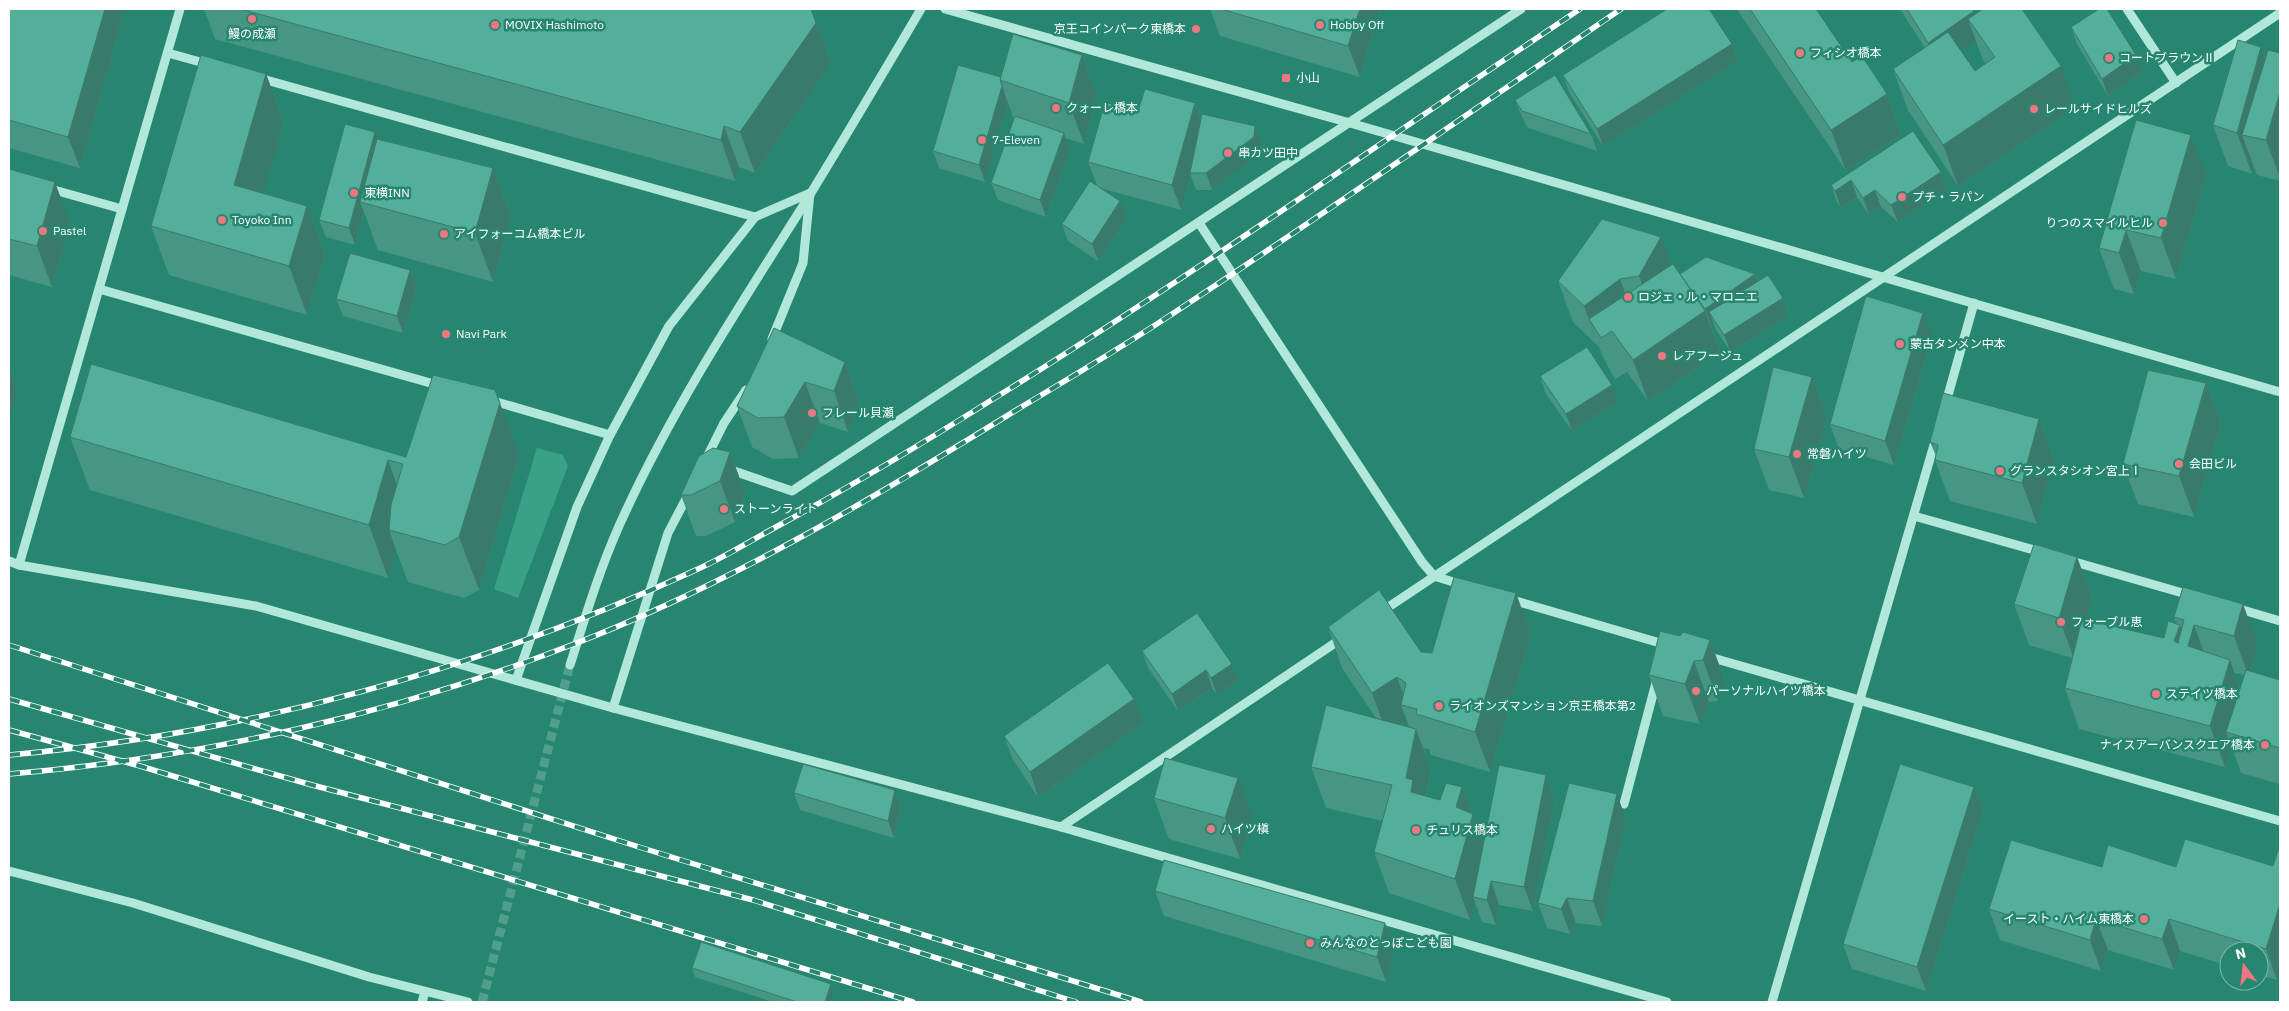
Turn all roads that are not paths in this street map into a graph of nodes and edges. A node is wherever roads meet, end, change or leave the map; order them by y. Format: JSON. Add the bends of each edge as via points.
{"nodes":[{"id":1,"x":180,"y":9,"type":"edge"},
{"id":2,"x":921,"y":9,"type":"edge"},
{"id":3,"x":944,"y":9,"type":"edge"},
{"id":4,"x":1521,"y":9,"type":"edge"},
{"id":5,"x":2126,"y":9,"type":"edge"},
{"id":6,"x":2280,"y":13,"type":"edge"},
{"id":7,"x":168,"y":53,"type":"junction"},
{"id":8,"x":224,"y":68,"type":"edge"},
{"id":9,"x":253,"y":76,"type":"edge"},
{"id":10,"x":2176,"y":83,"type":"junction"},
{"id":11,"x":1350,"y":123,"type":"junction"},
{"id":12,"x":35,"y":184,"type":"edge"},
{"id":13,"x":810,"y":194,"type":"junction"},
{"id":14,"x":122,"y":209,"type":"junction"},
{"id":15,"x":755,"y":217,"type":"junction"},
{"id":16,"x":1199,"y":223,"type":"junction"},
{"id":17,"x":1882,"y":278,"type":"junction"},
{"id":18,"x":99,"y":288,"type":"junction"},
{"id":19,"x":1974,"y":303,"type":"junction"},
{"id":20,"x":770,"y":344,"type":"edge"},
{"id":21,"x":754,"y":379,"type":"edge"},
{"id":22,"x":454,"y":390,"type":"edge"},
{"id":23,"x":2280,"y":392,"type":"edge"},
{"id":24,"x":482,"y":398,"type":"edge"},
{"id":25,"x":1944,"y":412,"type":"edge"},
{"id":26,"x":1938,"y":431,"type":"edge"},
{"id":27,"x":610,"y":435,"type":"junction"},
{"id":28,"x":693,"y":485,"type":"edge"},
{"id":29,"x":1914,"y":516,"type":"junction"},
{"id":30,"x":2047,"y":554,"type":"edge"},
{"id":31,"x":2056,"y":557,"type":"edge"},
{"id":32,"x":9,"y":561,"type":"edge"},
{"id":33,"x":19,"y":565,"type":"junction"},
{"id":34,"x":1434,"y":576,"type":"junction"},
{"id":35,"x":1471,"y":587,"type":"edge"},
{"id":36,"x":1499,"y":595,"type":"edge"},
{"id":37,"x":2207,"y":600,"type":"edge"},
{"id":38,"x":2225,"y":605,"type":"edge"},
{"id":39,"x":1376,"y":615,"type":"edge"},
{"id":40,"x":2280,"y":621,"type":"edge"},
{"id":41,"x":1351,"y":632,"type":"edge"},
{"id":42,"x":1668,"y":649,"type":"edge"},
{"id":43,"x":1693,"y":653,"type":"edge"},
{"id":44,"x":570,"y":665,"type":"tunnel mouth"},
{"id":45,"x":1658,"y":673,"type":"edge"},
{"id":46,"x":516,"y":680,"type":"junction"},
{"id":47,"x":1858,"y":701,"type":"junction"},
{"id":48,"x":613,"y":708,"type":"junction"},
{"id":49,"x":1624,"y":804,"type":"dead end"},
{"id":50,"x":2280,"y":821,"type":"edge"},
{"id":51,"x":1061,"y":827,"type":"junction"},
{"id":52,"x":9,"y":871,"type":"edge"},
{"id":53,"x":425,"y":992,"type":"junction"},
{"id":54,"x":422,"y":1002,"type":"edge"},
{"id":55,"x":468,"y":1002,"type":"edge"},
{"id":56,"x":1667,"y":1002,"type":"edge"},
{"id":57,"x":1772,"y":1002,"type":"edge"}],
"edges":[{"from":1,"to":7,"type":"street"},
{"from":2,"to":13,"type":"street"},
{"from":3,"to":11,"type":"street"},
{"from":4,"to":11,"type":"street"},
{"from":5,"to":10,"type":"street"},
{"from":6,"to":10,"type":"street","via":[[2234,48]]},
{"from":7,"to":8,"type":"street"},
{"from":7,"to":14,"type":"street"},
{"from":9,"to":15,"type":"street"},
{"from":10,"to":17,"type":"street"},
{"from":11,"to":16,"type":"street"},
{"from":11,"to":17,"type":"street"},
{"from":12,"to":14,"type":"street"},
{"from":13,"to":15,"type":"street"},
{"from":13,"to":20,"type":"street","via":[[803,263]]},
{"from":13,"to":44,"type":"street","via":[[715,345],[650,460],[598,578]]},
{"from":14,"to":18,"type":"street"},
{"from":15,"to":27,"type":"street","via":[[669,326]]},
{"from":16,"to":21,"type":"street","via":[[792,491],[710,465],[724,423]]},
{"from":16,"to":34,"type":"street"},
{"from":17,"to":19,"type":"street"},
{"from":17,"to":34,"type":"street"},
{"from":18,"to":22,"type":"street"},
{"from":18,"to":33,"type":"street"},
{"from":19,"to":23,"type":"street"},
{"from":19,"to":25,"type":"street"},
{"from":24,"to":27,"type":"street"},
{"from":26,"to":29,"type":"street"},
{"from":27,"to":46,"type":"street","via":[[577,507]]},
{"from":28,"to":48,"type":"street","via":[[668,533]]},
{"from":29,"to":30,"type":"street"},
{"from":29,"to":47,"type":"street"},
{"from":31,"to":37,"type":"street"},
{"from":32,"to":33,"type":"street"},
{"from":33,"to":46,"type":"street","via":[[256,606]]},
{"from":34,"to":35,"type":"street"},
{"from":34,"to":39,"type":"street"},
{"from":36,"to":42,"type":"street"},
{"from":38,"to":40,"type":"street"},
{"from":41,"to":51,"type":"street"},
{"from":43,"to":47,"type":"street"},
{"from":45,"to":49,"type":"street"},
{"from":46,"to":48,"type":"street"},
{"from":47,"to":50,"type":"street"},
{"from":47,"to":57,"type":"street"},
{"from":48,"to":51,"type":"street"},
{"from":51,"to":56,"type":"street"},
{"from":52,"to":53,"type":"street","via":[[134,903]]},
{"from":53,"to":54,"type":"street"},
{"from":53,"to":55,"type":"street"}]}
